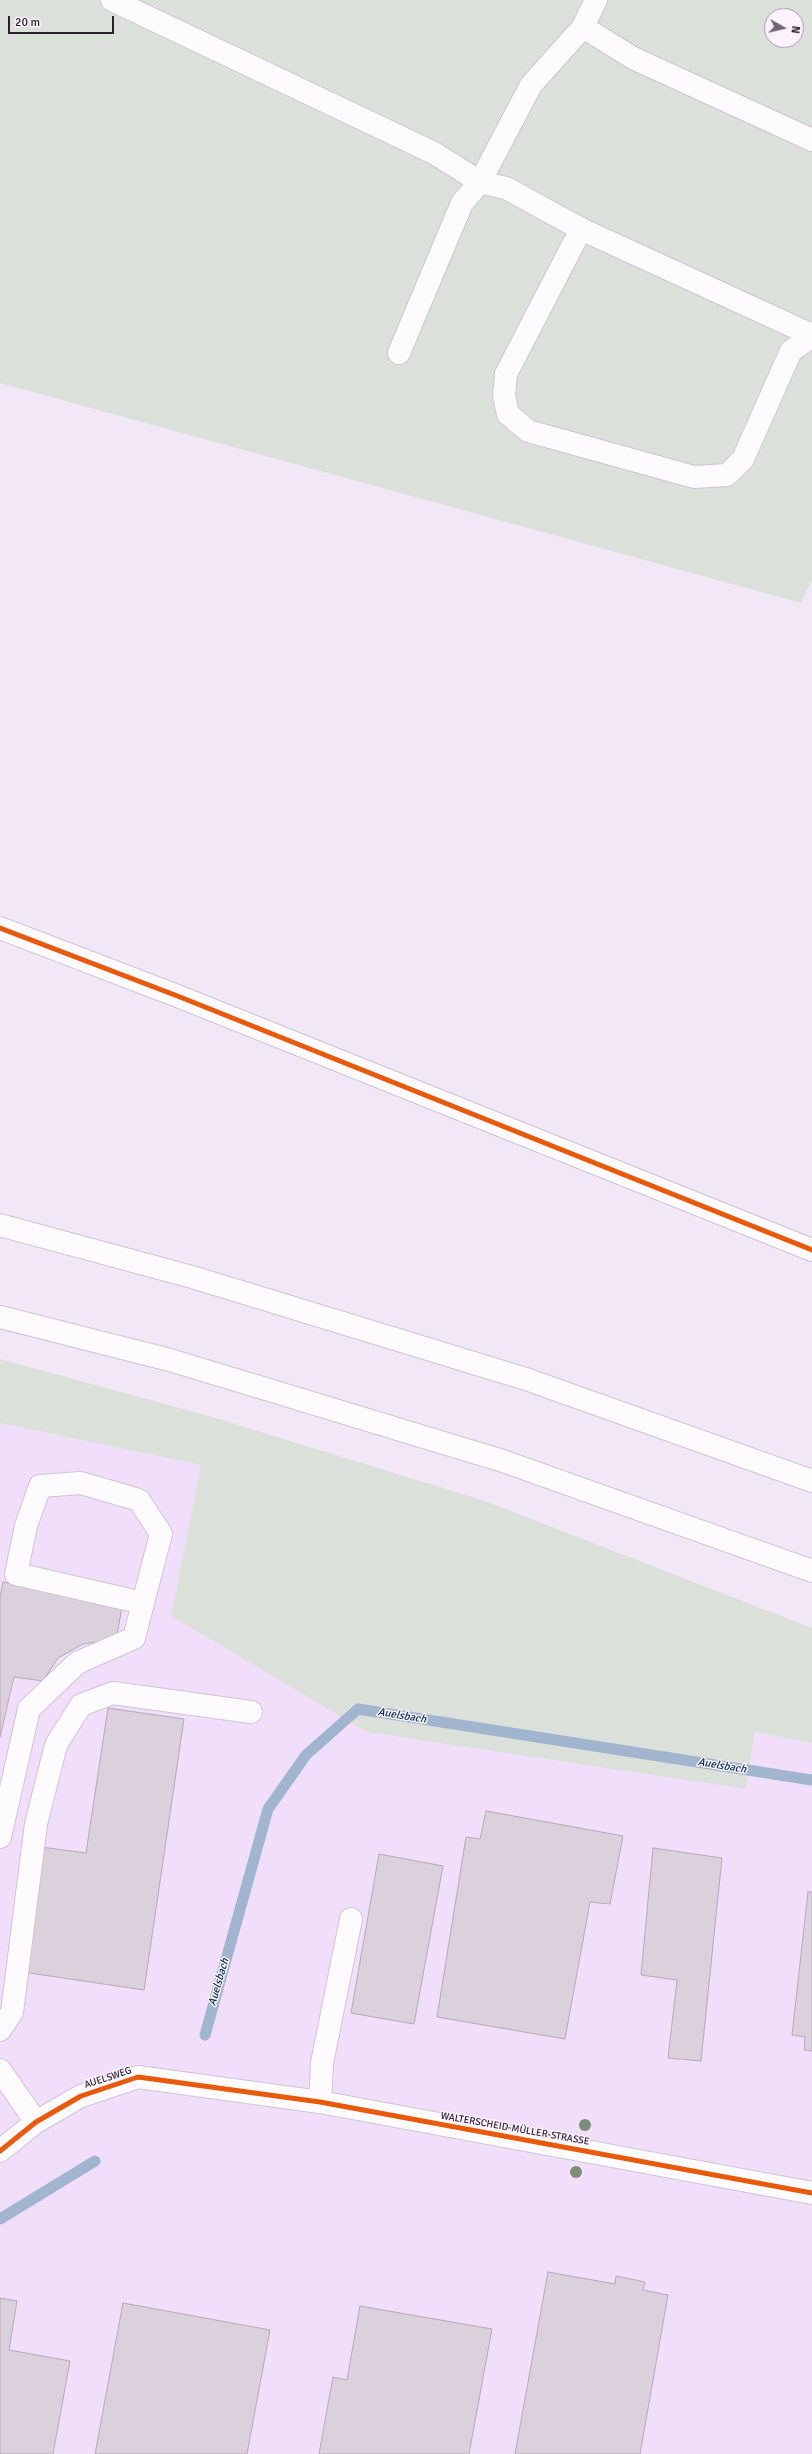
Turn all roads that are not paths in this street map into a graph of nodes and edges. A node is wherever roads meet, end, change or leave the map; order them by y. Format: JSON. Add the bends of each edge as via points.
{"nodes":[{"id":1,"x":112,"y":0,"type":"edge"},
{"id":2,"x":596,"y":0,"type":"edge"},
{"id":3,"x":583,"y":27,"type":"junction"},
{"id":4,"x":812,"y":140,"type":"edge"},
{"id":5,"x":480,"y":182,"type":"junction"},
{"id":6,"x":581,"y":229,"type":"junction"},
{"id":7,"x":812,"y":335,"type":"edge"},
{"id":8,"x":399,"y":353,"type":"dead end"},
{"id":9,"x":0,"y":928,"type":"edge"},
{"id":10,"x":0,"y":1226,"type":"edge"},
{"id":11,"x":812,"y":1250,"type":"edge"},
{"id":12,"x":0,"y":1317,"type":"edge"},
{"id":13,"x":812,"y":1480,"type":"edge"},
{"id":14,"x":812,"y":1571,"type":"edge"},
{"id":15,"x":143,"y":1603,"type":"junction"},
{"id":16,"x":251,"y":1712,"type":"dead end"},
{"id":17,"x":0,"y":1837,"type":"edge"},
{"id":18,"x":351,"y":1919,"type":"dead end"},
{"id":19,"x":0,"y":2030,"type":"edge"},
{"id":20,"x":0,"y":2070,"type":"edge"},
{"id":21,"x":213,"y":2087,"type":"joint"},
{"id":22,"x":320,"y":2102,"type":"junction"},
{"id":23,"x":36,"y":2122,"type":"junction"},
{"id":24,"x":0,"y":2151,"type":"edge"},
{"id":25,"x":812,"y":2193,"type":"edge"}],
"edges":[{"from":1,"to":5,"type":"main road","via":[[434,154]]},
{"from":2,"to":3,"type":"main road"},
{"from":3,"to":4,"type":"main road","via":[[633,58]]},
{"from":3,"to":5,"type":"main road","via":[[531,85]]},
{"from":5,"to":6,"type":"main road","via":[[506,188]]},
{"from":5,"to":8,"type":"main road","via":[[462,203]]},
{"from":6,"to":7,"type":"main road"},
{"from":6,"to":7,"type":"main road","via":[[506,374],[504,396],[508,414],[528,431],[694,477],[727,475],[743,459],[791,351]]},
{"from":9,"to":11,"type":"main road","via":[[187,1000]]},
{"from":10,"to":13,"type":"main road","via":[[192,1277],[526,1378]]},
{"from":12,"to":14,"type":"main road","via":[[170,1360],[503,1461]]},
{"from":15,"to":15,"type":"main road","via":[[16,1574],[26,1526],[40,1486],[81,1483],[139,1500],[161,1534]]},
{"from":15,"to":17,"type":"main road","via":[[134,1638],[77,1663],[29,1709]]},
{"from":16,"to":19,"type":"main road","via":[[113,1693],[82,1705],[56,1745],[36,1824],[12,2012]]},
{"from":18,"to":22,"type":"main road","via":[[322,2062]]},
{"from":20,"to":23,"type":"main road"},
{"from":21,"to":22,"type":"main road","name":"WALTERSCHEID-MÜLLER-STRASSE"},
{"from":21,"to":23,"type":"main road","name":"AUELSWEG","via":[[138,2078],[81,2096]]},
{"from":22,"to":25,"type":"main road","name":"WALTERSCHEID-MÜLLER-STRASSE"},
{"from":23,"to":24,"type":"main road","name":"AUELSWEG"}]}
